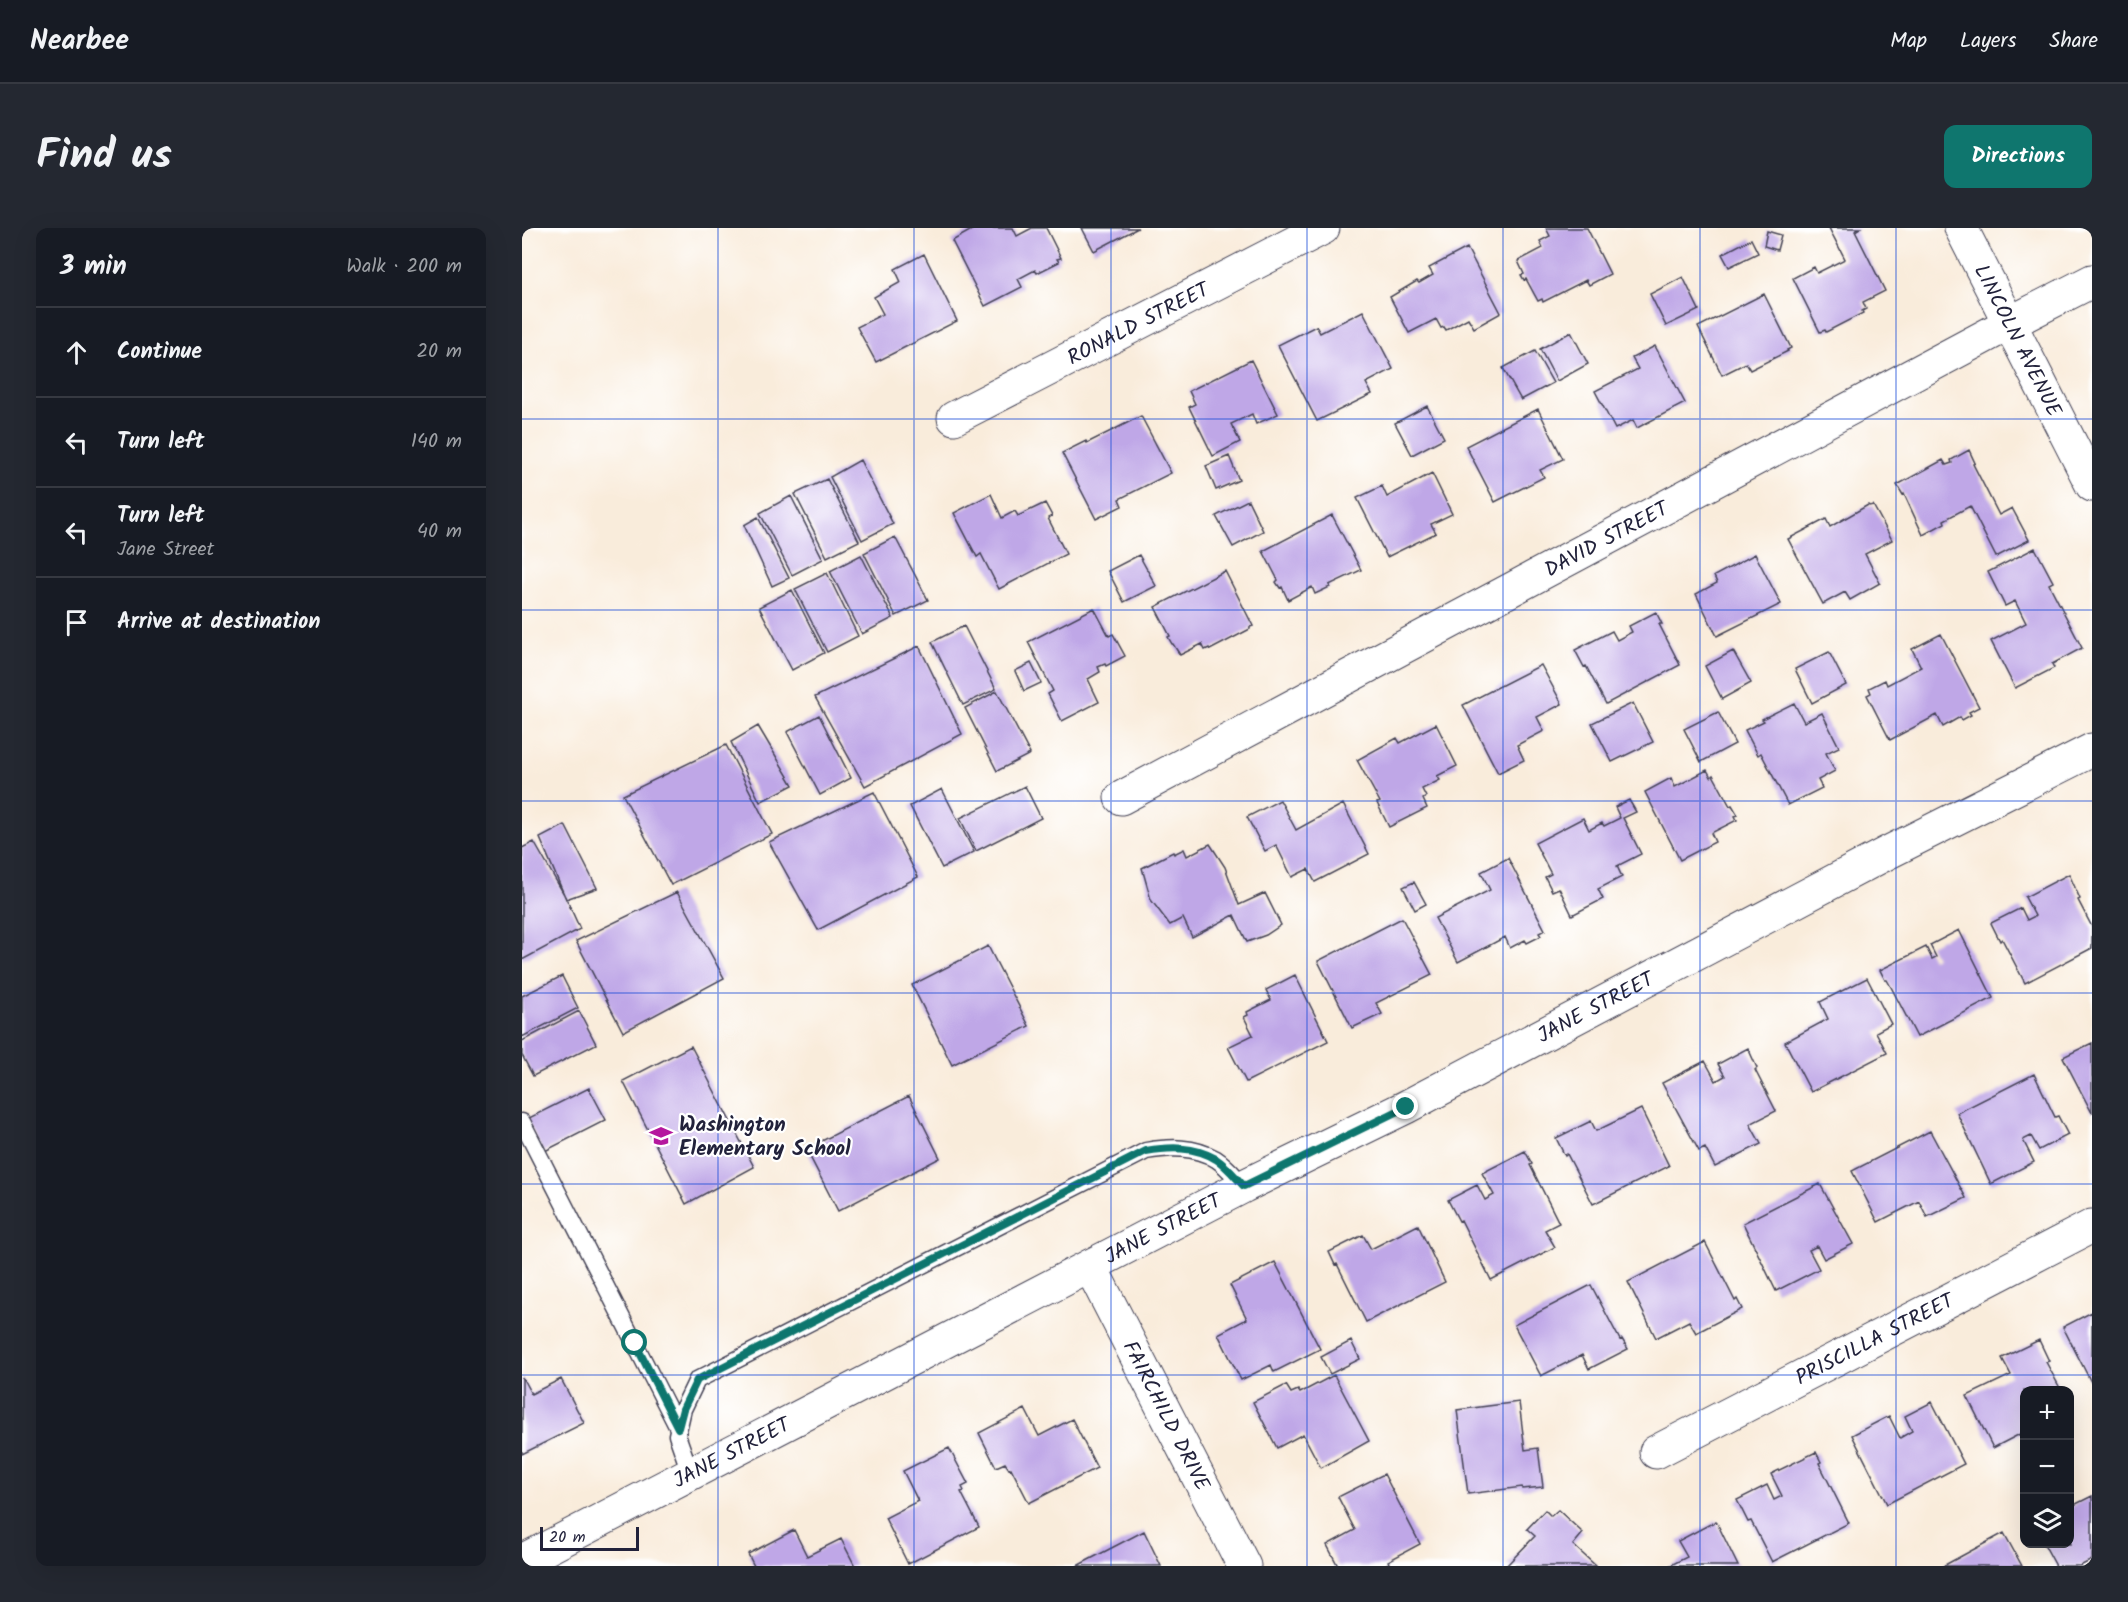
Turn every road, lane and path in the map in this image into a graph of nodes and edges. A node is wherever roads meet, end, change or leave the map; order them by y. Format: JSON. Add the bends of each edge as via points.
{"nodes":[{"id":1,"x":1323,"y":228,"type":"edge"},
{"id":2,"x":1961,"y":228,"type":"edge"},
{"id":3,"x":2092,"y":281,"type":"edge"},
{"id":4,"x":2010,"y":323,"type":"junction"},
{"id":5,"x":954,"y":418,"type":"dead end"},
{"id":6,"x":2092,"y":485,"type":"edge"},
{"id":7,"x":2092,"y":750,"type":"edge"},
{"id":8,"x":1121,"y":798,"type":"dead end"},
{"id":9,"x":522,"y":1122,"type":"edge"},
{"id":10,"x":1244,"y":1186,"type":"junction"},
{"id":11,"x":2092,"y":1226,"type":"edge"},
{"id":12,"x":1090,"y":1266,"type":"junction"},
{"id":13,"x":678,"y":1428,"type":"junction"},
{"id":14,"x":1656,"y":1452,"type":"dead end"},
{"id":15,"x":691,"y":1475,"type":"junction"},
{"id":16,"x":522,"y":1561,"type":"edge"},
{"id":17,"x":1244,"y":1566,"type":"edge"}],
"edges":[{"from":1,"to":5,"type":"street","name":"RONALD STREET"},
{"from":2,"to":4,"type":"street","name":"LINCOLN AVENUE"},
{"from":3,"to":4,"type":"street","name":"DAVID STREET"},
{"from":4,"to":6,"type":"street","name":"LINCOLN AVENUE"},
{"from":4,"to":8,"type":"street","name":"DAVID STREET"},
{"from":7,"to":10,"type":"street","name":"JANE STREET","via":[[1416,1101]]},
{"from":9,"to":13,"type":"lane"},
{"from":10,"to":12,"type":"street","name":"JANE STREET"},
{"from":10,"to":13,"type":"lane","via":[[1217,1160],[1195,1150],[1173,1147],[1146,1151],[697,1380]]},
{"from":11,"to":14,"type":"street","name":"PRISCILLA STREET"},
{"from":12,"to":15,"type":"street","name":"JANE STREET"},
{"from":12,"to":17,"type":"street","name":"FAIRCHILD DRIVE"},
{"from":13,"to":15,"type":"lane"},
{"from":15,"to":16,"type":"street","name":"JANE STREET"}]}
